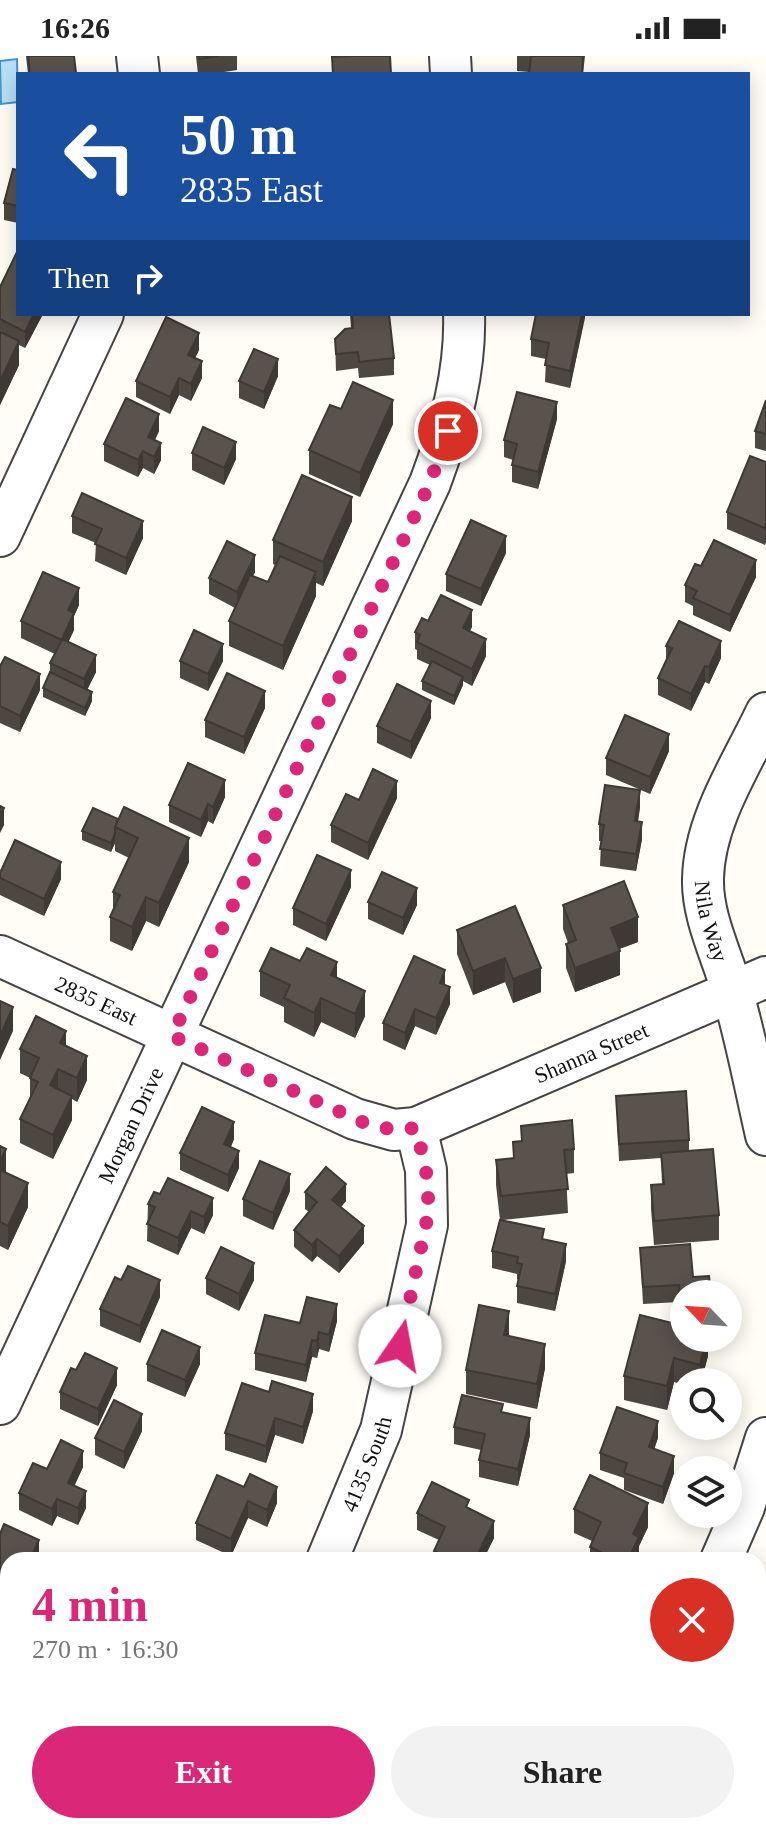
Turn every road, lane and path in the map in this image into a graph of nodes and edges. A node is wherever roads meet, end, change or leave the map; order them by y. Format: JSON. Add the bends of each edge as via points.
{"nodes":[{"id":1,"x":102,"y":316,"type":"edge"},
{"id":2,"x":464,"y":316,"type":"edge"},
{"id":3,"x":0,"y":536,"type":"edge"},
{"id":4,"x":766,"y":713,"type":"edge"},
{"id":5,"x":0,"y":956,"type":"edge"},
{"id":6,"x":749,"y":985,"type":"edge"},
{"id":7,"x":172,"y":1036,"type":"junction"},
{"id":8,"x":416,"y":1128,"type":"junction"},
{"id":9,"x":766,"y":1135,"type":"edge"},
{"id":10,"x":0,"y":1404,"type":"edge"},
{"id":11,"x":766,"y":1438,"type":"edge"},
{"id":12,"x":330,"y":1552,"type":"edge"},
{"id":13,"x":724,"y":1552,"type":"edge"}],
"edges":[{"from":1,"to":3,"type":"street"},
{"from":2,"to":7,"type":"street","name":"Morgan Drive","via":[[460,377],[430,483]]},
{"from":4,"to":6,"type":"street","name":"Nila Way","via":[[719,812],[703,878],[707,910]]},
{"from":5,"to":7,"type":"street","name":"2835 East"},
{"from":6,"to":8,"type":"street","name":"Shanna Street"},
{"from":6,"to":9,"type":"street","name":"Nila Way"},
{"from":7,"to":8,"type":"street","name":"2835 East","via":[[367,1124]]},
{"from":7,"to":10,"type":"street","name":"Morgan Drive"},
{"from":8,"to":12,"type":"street","name":"4135 South","via":[[428,1181],[427,1225],[381,1430]]},
{"from":11,"to":13,"type":"street"}]}
